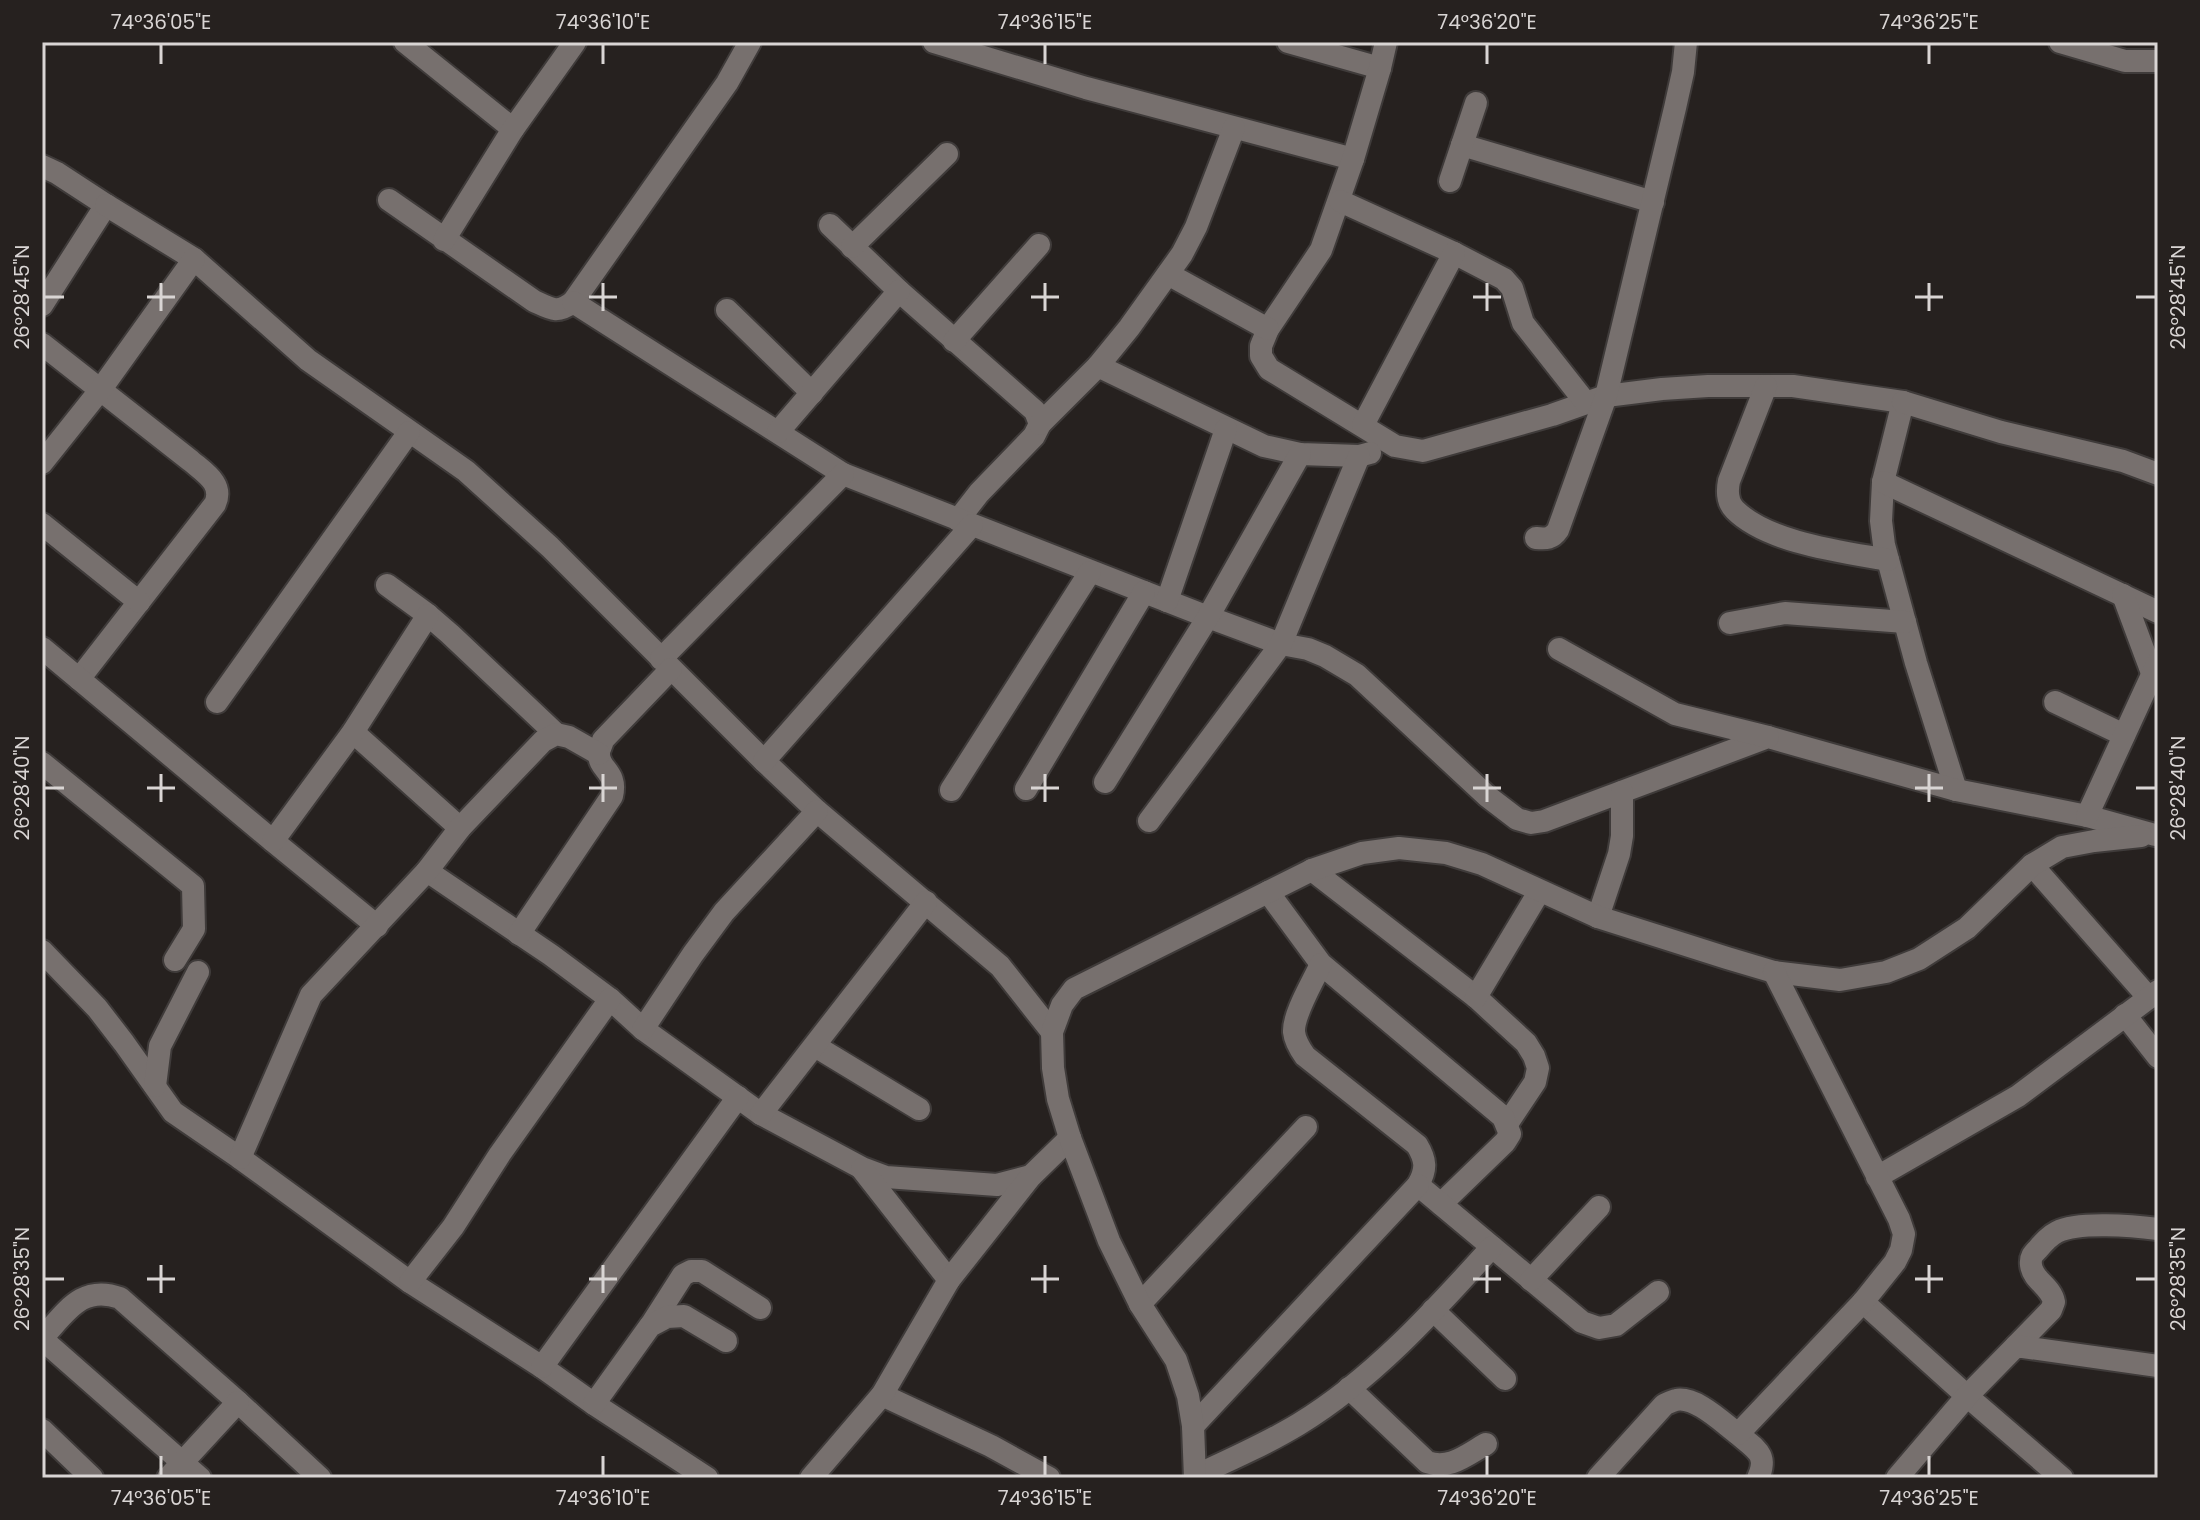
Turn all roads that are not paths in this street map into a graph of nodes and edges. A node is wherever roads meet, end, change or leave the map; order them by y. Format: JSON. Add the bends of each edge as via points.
{"nodes":[{"id":1,"x":405,"y":42,"type":"edge"},
{"id":2,"x":575,"y":42,"type":"edge"},
{"id":3,"x":750,"y":42,"type":"edge"},
{"id":4,"x":1288,"y":42,"type":"edge"},
{"id":5,"x":1386,"y":42,"type":"edge"},
{"id":6,"x":1686,"y":42,"type":"edge"},
{"id":7,"x":2060,"y":42,"type":"edge"},
{"id":8,"x":947,"y":44,"type":"edge"},
{"id":9,"x":2158,"y":61,"type":"edge"},
{"id":10,"x":1380,"y":68,"type":"junction"},
{"id":11,"x":1476,"y":103,"type":"dead end"},
{"id":12,"x":1234,"y":128,"type":"junction"},
{"id":13,"x":513,"y":129,"type":"junction"},
{"id":14,"x":1462,"y":145,"type":"junction"},
{"id":15,"x":947,"y":154,"type":"dead end"},
{"id":16,"x":1353,"y":159,"type":"junction"},
{"id":17,"x":42,"y":166,"type":"edge"},
{"id":18,"x":1450,"y":181,"type":"dead end"},
{"id":19,"x":389,"y":200,"type":"dead end"},
{"id":20,"x":1340,"y":201,"type":"junction"},
{"id":21,"x":1653,"y":202,"type":"junction"},
{"id":22,"x":106,"y":205,"type":"junction"},
{"id":23,"x":830,"y":225,"type":"dead end"},
{"id":24,"x":444,"y":240,"type":"junction"},
{"id":25,"x":1039,"y":245,"type":"dead end"},
{"id":26,"x":852,"y":247,"type":"junction"},
{"id":27,"x":1454,"y":253,"type":"junction"},
{"id":28,"x":194,"y":259,"type":"junction"},
{"id":29,"x":1168,"y":274,"type":"junction"},
{"id":30,"x":899,"y":291,"type":"junction"},
{"id":31,"x":573,"y":302,"type":"junction"},
{"id":32,"x":42,"y":305,"type":"edge"},
{"id":33,"x":727,"y":310,"type":"dead end"},
{"id":34,"x":1268,"y":329,"type":"junction"},
{"id":35,"x":954,"y":341,"type":"junction"},
{"id":36,"x":42,"y":344,"type":"edge"},
{"id":37,"x":1098,"y":366,"type":"junction"},
{"id":38,"x":1766,"y":386,"type":"junction"},
{"id":39,"x":101,"y":389,"type":"junction"},
{"id":40,"x":812,"y":393,"type":"junction"},
{"id":41,"x":1596,"y":400,"type":"junction"},
{"id":42,"x":1903,"y":402,"type":"junction"},
{"id":43,"x":1040,"y":424,"type":"junction"},
{"id":44,"x":1363,"y":425,"type":"junction"},
{"id":45,"x":1226,"y":429,"type":"junction"},
{"id":46,"x":409,"y":432,"type":"junction"},
{"id":47,"x":778,"y":432,"type":"junction"},
{"id":48,"x":1395,"y":446,"type":"junction"},
{"id":49,"x":1300,"y":454,"type":"junction"},
{"id":50,"x":1359,"y":456,"type":"junction"},
{"id":51,"x":42,"y":463,"type":"edge"},
{"id":52,"x":843,"y":474,"type":"junction"},
{"id":53,"x":2158,"y":474,"type":"edge"},
{"id":54,"x":1883,"y":482,"type":"junction"},
{"id":55,"x":965,"y":523,"type":"junction"},
{"id":56,"x":42,"y":524,"type":"edge"},
{"id":57,"x":1536,"y":538,"type":"dead end"},
{"id":58,"x":1888,"y":560,"type":"junction"},
{"id":59,"x":1090,"y":572,"type":"junction"},
{"id":60,"x":387,"y":585,"type":"dead end"},
{"id":61,"x":1144,"y":592,"type":"junction"},
{"id":62,"x":2123,"y":595,"type":"junction"},
{"id":63,"x":1167,"y":601,"type":"junction"},
{"id":64,"x":139,"y":602,"type":"junction"},
{"id":65,"x":2158,"y":612,"type":"edge"},
{"id":66,"x":428,"y":615,"type":"junction"},
{"id":67,"x":1208,"y":617,"type":"junction"},
{"id":68,"x":1905,"y":622,"type":"junction"},
{"id":69,"x":1730,"y":623,"type":"dead end"},
{"id":70,"x":1281,"y":644,"type":"junction"},
{"id":71,"x":42,"y":648,"type":"edge"},
{"id":72,"x":1559,"y":649,"type":"dead end"},
{"id":73,"x":666,"y":664,"type":"junction"},
{"id":74,"x":2155,"y":667,"type":"edge"},
{"id":75,"x":79,"y":679,"type":"junction"},
{"id":76,"x":217,"y":702,"type":"dead end"},
{"id":77,"x":2055,"y":702,"type":"dead end"},
{"id":78,"x":353,"y":732,"type":"junction"},
{"id":79,"x":556,"y":734,"type":"junction"},
{"id":80,"x":2124,"y":735,"type":"junction"},
{"id":81,"x":1768,"y":737,"type":"junction"},
{"id":82,"x":599,"y":754,"type":"junction"},
{"id":83,"x":764,"y":761,"type":"junction"},
{"id":84,"x":42,"y":763,"type":"edge"},
{"id":85,"x":1105,"y":782,"type":"dead end"},
{"id":86,"x":1026,"y":789,"type":"dead end"},
{"id":87,"x":951,"y":790,"type":"dead end"},
{"id":88,"x":1956,"y":790,"type":"junction"},
{"id":89,"x":1622,"y":792,"type":"junction"},
{"id":90,"x":817,"y":811,"type":"junction"},
{"id":91,"x":2087,"y":816,"type":"junction"},
{"id":92,"x":1149,"y":821,"type":"dead end"},
{"id":93,"x":460,"y":828,"type":"junction"},
{"id":94,"x":2156,"y":835,"type":"edge"},
{"id":95,"x":273,"y":841,"type":"junction"},
{"id":96,"x":2032,"y":865,"type":"junction"},
{"id":97,"x":1312,"y":870,"type":"junction"},
{"id":98,"x":427,"y":871,"type":"junction"},
{"id":99,"x":1268,"y":892,"type":"junction"},
{"id":100,"x":1539,"y":892,"type":"junction"},
{"id":101,"x":926,"y":902,"type":"junction"},
{"id":102,"x":1598,"y":917,"type":"junction"},
{"id":103,"x":377,"y":926,"type":"junction"},
{"id":104,"x":519,"y":934,"type":"junction"},
{"id":105,"x":42,"y":951,"type":"edge"},
{"id":106,"x":175,"y":960,"type":"dead end"},
{"id":107,"x":1321,"y":964,"type":"junction"},
{"id":108,"x":198,"y":972,"type":"dead end"},
{"id":109,"x":1774,"y":972,"type":"junction"},
{"id":110,"x":2153,"y":994,"type":"edge"},
{"id":111,"x":1476,"y":997,"type":"junction"},
{"id":112,"x":610,"y":999,"type":"junction"},
{"id":113,"x":2125,"y":1015,"type":"junction"},
{"id":114,"x":643,"y":1029,"type":"junction"},
{"id":115,"x":1052,"y":1032,"type":"junction"},
{"id":116,"x":815,"y":1046,"type":"junction"},
{"id":117,"x":2158,"y":1057,"type":"edge"},
{"id":118,"x":155,"y":1086,"type":"junction"},
{"id":119,"x":738,"y":1097,"type":"junction"},
{"id":120,"x":919,"y":1109,"type":"dead end"},
{"id":121,"x":761,"y":1114,"type":"junction"},
{"id":122,"x":1507,"y":1124,"type":"junction"},
{"id":123,"x":1306,"y":1127,"type":"dead end"},
{"id":124,"x":1070,"y":1138,"type":"junction"},
{"id":125,"x":240,"y":1158,"type":"junction"},
{"id":126,"x":862,"y":1168,"type":"junction"},
{"id":127,"x":1031,"y":1176,"type":"junction"},
{"id":128,"x":1877,"y":1177,"type":"junction"},
{"id":129,"x":1418,"y":1185,"type":"junction"},
{"id":130,"x":1441,"y":1204,"type":"junction"},
{"id":131,"x":1599,"y":1207,"type":"dead end"},
{"id":132,"x":2158,"y":1229,"type":"edge"},
{"id":133,"x":1492,"y":1247,"type":"junction"},
{"id":134,"x":949,"y":1280,"type":"junction"},
{"id":135,"x":1531,"y":1280,"type":"junction"},
{"id":136,"x":410,"y":1282,"type":"junction"},
{"id":137,"x":1658,"y":1292,"type":"dead end"},
{"id":138,"x":1863,"y":1302,"type":"junction"},
{"id":139,"x":1140,"y":1304,"type":"junction"},
{"id":140,"x":760,"y":1308,"type":"dead end"},
{"id":141,"x":1433,"y":1310,"type":"junction"},
{"id":142,"x":650,"y":1326,"type":"junction"},
{"id":143,"x":42,"y":1339,"type":"edge"},
{"id":144,"x":726,"y":1341,"type":"dead end"},
{"id":145,"x":2016,"y":1346,"type":"junction"},
{"id":146,"x":2158,"y":1366,"type":"edge"},
{"id":147,"x":542,"y":1367,"type":"junction"},
{"id":148,"x":1505,"y":1379,"type":"dead end"},
{"id":149,"x":1349,"y":1388,"type":"junction"},
{"id":150,"x":882,"y":1395,"type":"junction"},
{"id":151,"x":1967,"y":1396,"type":"junction"},
{"id":152,"x":238,"y":1402,"type":"junction"},
{"id":153,"x":594,"y":1404,"type":"junction"},
{"id":154,"x":1193,"y":1426,"type":"junction"},
{"id":155,"x":42,"y":1430,"type":"edge"},
{"id":156,"x":1738,"y":1434,"type":"junction"},
{"id":157,"x":1486,"y":1444,"type":"dead end"},
{"id":158,"x":176,"y":1470,"type":"edge"},
{"id":159,"x":1195,"y":1477,"type":"edge"},
{"id":160,"x":92,"y":1478,"type":"edge"},
{"id":161,"x":200,"y":1478,"type":"edge"},
{"id":162,"x":320,"y":1478,"type":"edge"},
{"id":163,"x":707,"y":1478,"type":"edge"},
{"id":164,"x":811,"y":1478,"type":"edge"},
{"id":165,"x":1049,"y":1478,"type":"edge"},
{"id":166,"x":1598,"y":1478,"type":"edge"},
{"id":167,"x":1758,"y":1478,"type":"edge"},
{"id":168,"x":1897,"y":1478,"type":"edge"},
{"id":169,"x":2062,"y":1478,"type":"edge"}],
"edges":[{"from":1,"to":13,"type":"street"},
{"from":2,"to":13,"type":"street"},
{"from":3,"to":31,"type":"street","via":[[727,83]]},
{"from":4,"to":10,"type":"street"},
{"from":5,"to":10,"type":"street"},
{"from":6,"to":21,"type":"street"},
{"from":7,"to":9,"type":"street","via":[[2125,61]]},
{"from":8,"to":12,"type":"street"},
{"from":10,"to":16,"type":"street"},
{"from":11,"to":14,"type":"street"},
{"from":12,"to":16,"type":"street"},
{"from":12,"to":29,"type":"street","via":[[1196,227]]},
{"from":13,"to":24,"type":"street"},
{"from":14,"to":18,"type":"street"},
{"from":14,"to":21,"type":"street"},
{"from":15,"to":26,"type":"street"},
{"from":16,"to":20,"type":"street"},
{"from":17,"to":22,"type":"street"},
{"from":19,"to":24,"type":"street"},
{"from":20,"to":27,"type":"street"},
{"from":20,"to":34,"type":"street","via":[[1321,250]]},
{"from":21,"to":41,"type":"street"},
{"from":22,"to":28,"type":"street"},
{"from":22,"to":32,"type":"street"},
{"from":23,"to":26,"type":"street"},
{"from":24,"to":31,"type":"street","via":[[534,301],[551,309]]},
{"from":25,"to":35,"type":"street"},
{"from":26,"to":30,"type":"street"},
{"from":27,"to":41,"type":"street","via":[[1504,279],[1523,323]]},
{"from":27,"to":44,"type":"street"},
{"from":28,"to":39,"type":"street"},
{"from":28,"to":46,"type":"street","via":[[308,360]]},
{"from":29,"to":34,"type":"street"},
{"from":29,"to":37,"type":"street"},
{"from":30,"to":35,"type":"street"},
{"from":30,"to":40,"type":"street"},
{"from":31,"to":47,"type":"street"},
{"from":33,"to":40,"type":"street"},
{"from":34,"to":44,"type":"street","via":[[1261,356],[1269,369]]},
{"from":35,"to":43,"type":"street","via":[[1035,411]]},
{"from":36,"to":39,"type":"street"},
{"from":37,"to":43,"type":"street"},
{"from":37,"to":45,"type":"street"},
{"from":38,"to":41,"type":"street","via":[[1708,386]]},
{"from":38,"to":42,"type":"street"},
{"from":38,"to":58,"type":"street","via":[[1729,481],[1729,502],[1757,525],[1789,539]]},
{"from":39,"to":51,"type":"street"},
{"from":39,"to":64,"type":"street","via":[[218,488],[215,504]]},
{"from":40,"to":47,"type":"street"},
{"from":41,"to":48,"type":"street","via":[[1443,447],[1423,451]]},
{"from":41,"to":57,"type":"street","via":[[1558,530],[1547,539]]},
{"from":42,"to":53,"type":"street"},
{"from":42,"to":54,"type":"street"},
{"from":43,"to":55,"type":"street","via":[[979,493]]},
{"from":44,"to":48,"type":"street"},
{"from":45,"to":49,"type":"street"},
{"from":45,"to":63,"type":"street"},
{"from":46,"to":73,"type":"street","via":[[466,471]]},
{"from":46,"to":76,"type":"street"},
{"from":47,"to":52,"type":"street"},
{"from":48,"to":50,"type":"street"},
{"from":49,"to":50,"type":"street"},
{"from":49,"to":67,"type":"street"},
{"from":50,"to":70,"type":"street"},
{"from":52,"to":55,"type":"street"},
{"from":52,"to":73,"type":"street"},
{"from":54,"to":58,"type":"street","via":[[1881,521]]},
{"from":54,"to":62,"type":"street"},
{"from":55,"to":59,"type":"street"},
{"from":55,"to":83,"type":"street"},
{"from":56,"to":64,"type":"street"},
{"from":58,"to":68,"type":"street"},
{"from":59,"to":61,"type":"street"},
{"from":59,"to":87,"type":"street"},
{"from":60,"to":66,"type":"street"},
{"from":61,"to":63,"type":"street"},
{"from":61,"to":86,"type":"street"},
{"from":62,"to":65,"type":"street"},
{"from":62,"to":74,"type":"street"},
{"from":63,"to":67,"type":"street"},
{"from":64,"to":75,"type":"street"},
{"from":66,"to":78,"type":"street"},
{"from":66,"to":79,"type":"street"},
{"from":67,"to":70,"type":"street"},
{"from":67,"to":85,"type":"street"},
{"from":68,"to":69,"type":"street","via":[[1785,613]]},
{"from":68,"to":88,"type":"street"},
{"from":70,"to":89,"type":"street","via":[[1308,649],[1357,675],[1517,819],[1544,821]]},
{"from":70,"to":92,"type":"street"},
{"from":71,"to":75,"type":"street"},
{"from":72,"to":81,"type":"street","via":[[1675,714]]},
{"from":73,"to":82,"type":"street","via":[[603,740]]},
{"from":73,"to":83,"type":"street"},
{"from":74,"to":80,"type":"street"},
{"from":75,"to":95,"type":"street"},
{"from":77,"to":80,"type":"street"},
{"from":78,"to":93,"type":"street"},
{"from":78,"to":95,"type":"street"},
{"from":79,"to":82,"type":"street"},
{"from":79,"to":93,"type":"street","via":[[543,741]]},
{"from":80,"to":91,"type":"street"},
{"from":81,"to":88,"type":"street"},
{"from":81,"to":89,"type":"street"},
{"from":82,"to":104,"type":"street","via":[[612,777],[612,796]]},
{"from":83,"to":90,"type":"street"},
{"from":84,"to":106,"type":"street","via":[[193,886],[194,929]]},
{"from":88,"to":91,"type":"street"},
{"from":89,"to":102,"type":"street","via":[[1619,854]]},
{"from":90,"to":101,"type":"street"},
{"from":90,"to":114,"type":"street","via":[[724,912]]},
{"from":91,"to":94,"type":"street"},
{"from":93,"to":98,"type":"street"},
{"from":94,"to":96,"type":"street","via":[[2062,847]]},
{"from":95,"to":103,"type":"street"},
{"from":96,"to":109,"type":"street","via":[[1967,928],[1919,959],[1886,972],[1840,980]]},
{"from":96,"to":110,"type":"street"},
{"from":97,"to":99,"type":"street"},
{"from":97,"to":100,"type":"street","via":[[1362,853],[1399,848],[1482,864]]},
{"from":97,"to":111,"type":"street"},
{"from":98,"to":103,"type":"street"},
{"from":98,"to":104,"type":"street"},
{"from":99,"to":107,"type":"street"},
{"from":99,"to":115,"type":"street","via":[[1074,989]]},
{"from":100,"to":102,"type":"street"},
{"from":100,"to":111,"type":"street"},
{"from":101,"to":115,"type":"street","via":[[1000,966]]},
{"from":101,"to":116,"type":"street"},
{"from":102,"to":109,"type":"street"},
{"from":103,"to":125,"type":"street","via":[[311,995]]},
{"from":104,"to":112,"type":"street"},
{"from":105,"to":118,"type":"street","via":[[97,1008]]},
{"from":107,"to":122,"type":"street"},
{"from":107,"to":129,"type":"street","via":[[1296,1019],[1296,1042],[1305,1056],[1417,1145],[1426,1171]]},
{"from":108,"to":118,"type":"street","via":[[160,1046]]},
{"from":109,"to":128,"type":"street"},
{"from":110,"to":113,"type":"street"},
{"from":111,"to":122,"type":"street","via":[[1526,1043],[1538,1068],[1535,1082]]},
{"from":112,"to":114,"type":"street"},
{"from":112,"to":136,"type":"street"},
{"from":113,"to":117,"type":"street"},
{"from":113,"to":128,"type":"street","via":[[2018,1096]]},
{"from":114,"to":119,"type":"street"},
{"from":115,"to":124,"type":"street","via":[[1058,1099]]},
{"from":116,"to":120,"type":"street"},
{"from":116,"to":121,"type":"street"},
{"from":118,"to":125,"type":"street","via":[[173,1112]]},
{"from":119,"to":121,"type":"street"},
{"from":119,"to":147,"type":"street"},
{"from":121,"to":126,"type":"street"},
{"from":122,"to":130,"type":"street","via":[[1510,1134],[1505,1142]]},
{"from":123,"to":139,"type":"street"},
{"from":124,"to":127,"type":"street"},
{"from":124,"to":139,"type":"street","via":[[1109,1241]]},
{"from":125,"to":136,"type":"street"},
{"from":126,"to":127,"type":"street","via":[[886,1177],[997,1185]]},
{"from":126,"to":134,"type":"street"},
{"from":127,"to":134,"type":"street"},
{"from":128,"to":138,"type":"street","via":[[1904,1234],[1895,1262]]},
{"from":129,"to":130,"type":"street"},
{"from":129,"to":154,"type":"street"},
{"from":130,"to":133,"type":"street"},
{"from":131,"to":135,"type":"street"},
{"from":132,"to":145,"type":"street","via":[[2080,1226],[2046,1239],[2031,1256],[2031,1265],[2054,1302]]},
{"from":133,"to":135,"type":"street"},
{"from":133,"to":141,"type":"street"},
{"from":134,"to":150,"type":"street"},
{"from":135,"to":137,"type":"street","via":[[1582,1322],[1599,1328],[1616,1325]]},
{"from":136,"to":147,"type":"street"},
{"from":138,"to":151,"type":"street"},
{"from":138,"to":156,"type":"street"},
{"from":139,"to":154,"type":"street","via":[[1176,1360]]},
{"from":140,"to":142,"type":"street","via":[[702,1271],[691,1271],[683,1275]]},
{"from":141,"to":148,"type":"street"},
{"from":141,"to":149,"type":"street"},
{"from":142,"to":144,"type":"street","via":[[684,1316]]},
{"from":142,"to":153,"type":"street"},
{"from":143,"to":152,"type":"street","via":[[75,1302],[105,1293],[131,1307]]},
{"from":143,"to":158,"type":"street"},
{"from":145,"to":146,"type":"street"},
{"from":145,"to":151,"type":"street"},
{"from":147,"to":153,"type":"street"},
{"from":149,"to":157,"type":"street","via":[[1427,1462],[1451,1464]]},
{"from":149,"to":159,"type":"street","via":[[1300,1424]]},
{"from":150,"to":164,"type":"street"},
{"from":150,"to":165,"type":"street"},
{"from":151,"to":168,"type":"street"},
{"from":151,"to":169,"type":"street"},
{"from":152,"to":158,"type":"street"},
{"from":152,"to":162,"type":"street"},
{"from":153,"to":163,"type":"street"},
{"from":154,"to":159,"type":"street"},
{"from":155,"to":160,"type":"street"},
{"from":156,"to":166,"type":"street","via":[[1700,1406],[1676,1400],[1664,1405]]},
{"from":156,"to":167,"type":"street","via":[[1763,1460]]},
{"from":158,"to":161,"type":"street"}]}
